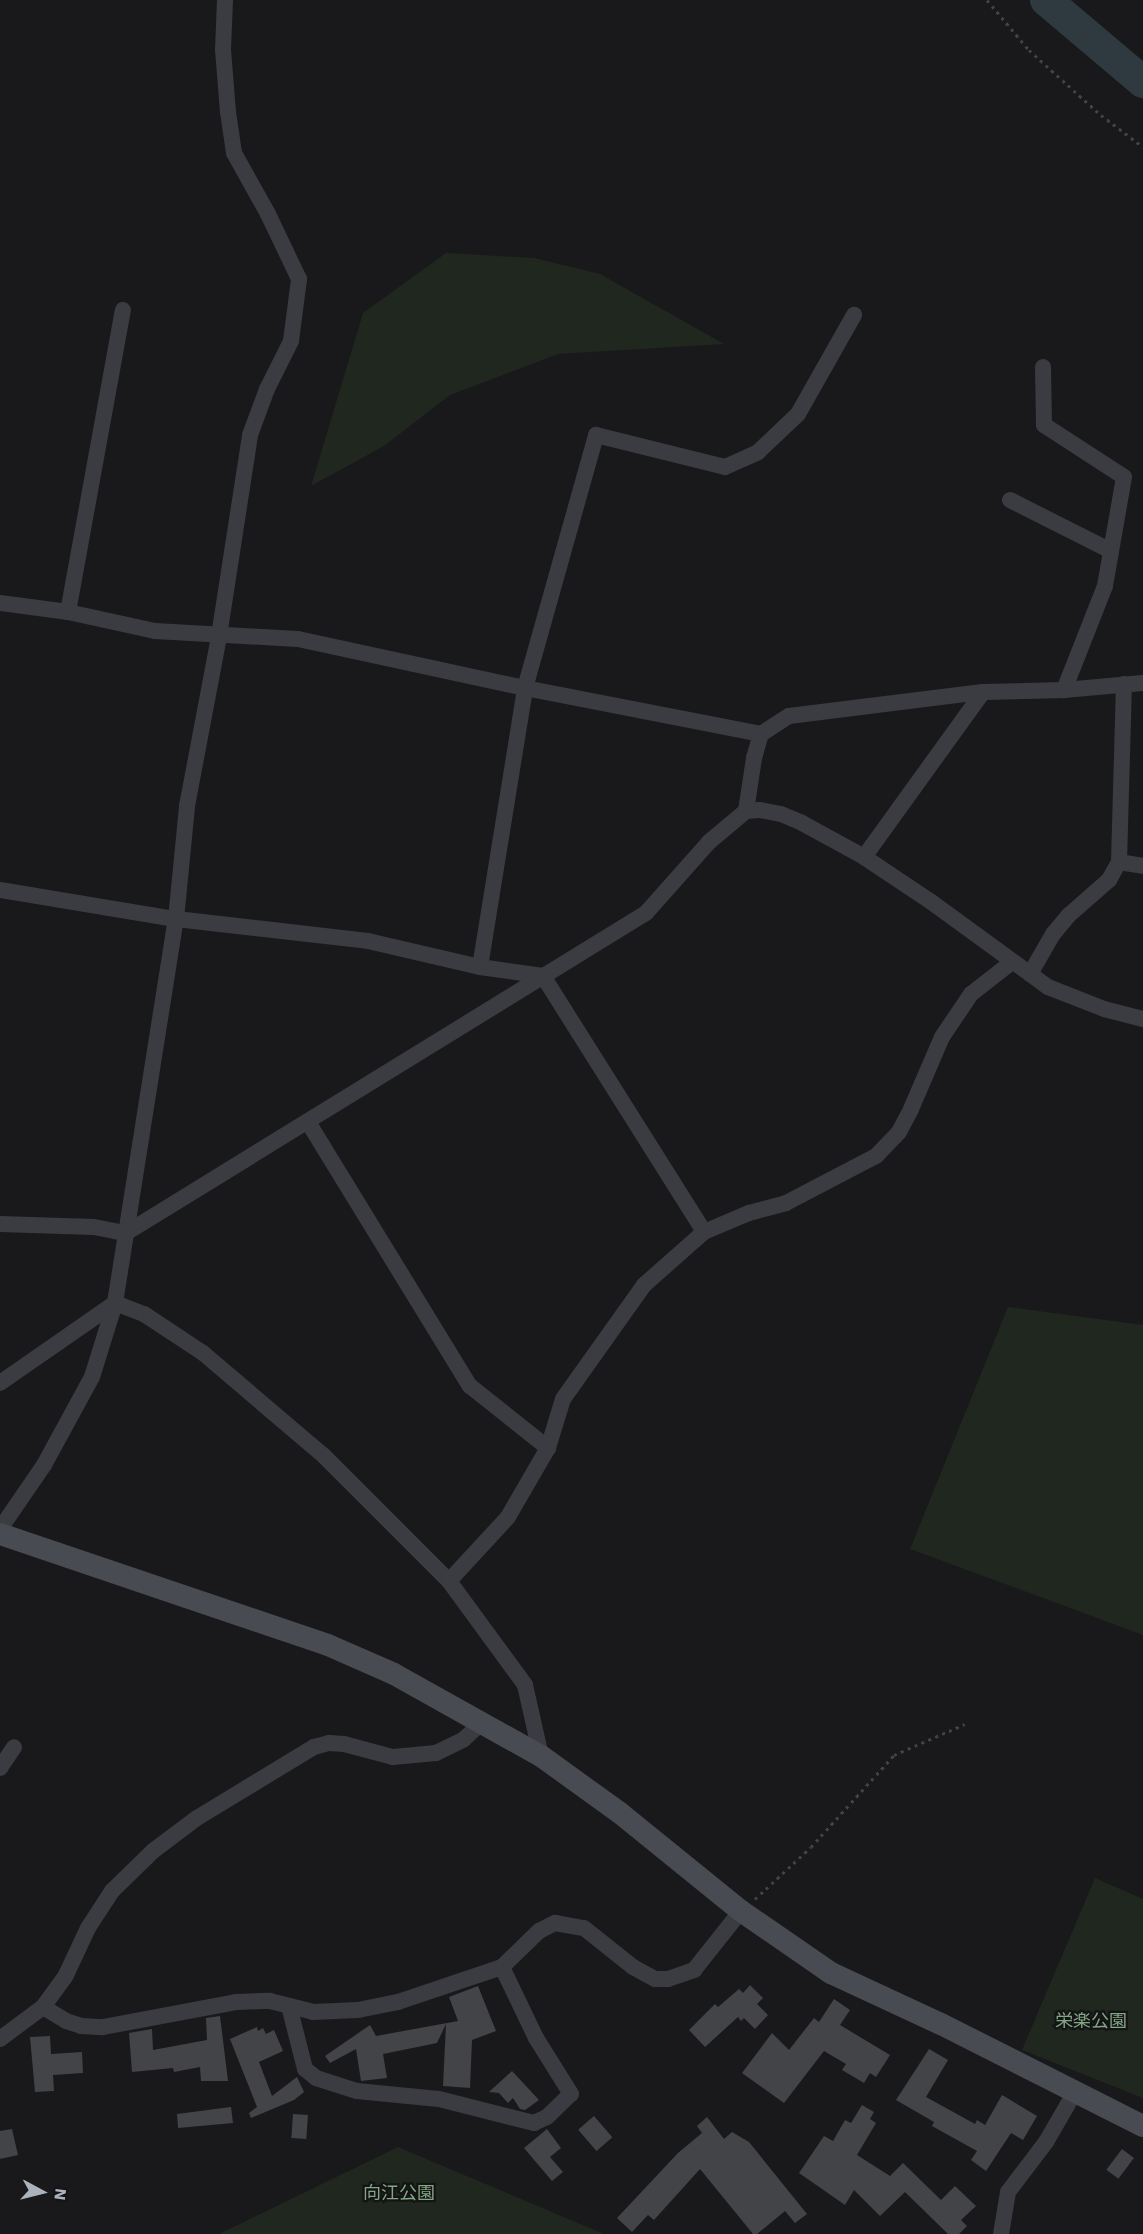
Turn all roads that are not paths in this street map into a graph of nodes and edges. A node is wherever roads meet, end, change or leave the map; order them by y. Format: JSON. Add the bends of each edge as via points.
{"nodes":[{"id":1,"x":225,"y":0,"type":"edge"},
{"id":2,"x":123,"y":310,"type":"dead end"},
{"id":3,"x":854,"y":315,"type":"dead end"},
{"id":4,"x":1043,"y":367,"type":"dead end"},
{"id":5,"x":1010,"y":500,"type":"dead end"},
{"id":6,"x":1111,"y":551,"type":"junction"},
{"id":7,"x":0,"y":603,"type":"edge"},
{"id":8,"x":68,"y":612,"type":"junction"},
{"id":9,"x":219,"y":636,"type":"junction"},
{"id":10,"x":1143,"y":683,"type":"edge"},
{"id":11,"x":1124,"y":684,"type":"junction"},
{"id":12,"x":525,"y":688,"type":"junction"},
{"id":13,"x":1064,"y":690,"type":"junction"},
{"id":14,"x":983,"y":692,"type":"junction"},
{"id":15,"x":761,"y":734,"type":"junction"},
{"id":16,"x":746,"y":811,"type":"junction"},
{"id":17,"x":864,"y":857,"type":"junction"},
{"id":18,"x":1119,"y":862,"type":"junction"},
{"id":19,"x":1143,"y":866,"type":"edge"},
{"id":20,"x":0,"y":890,"type":"edge"},
{"id":21,"x":176,"y":919,"type":"junction"},
{"id":22,"x":1012,"y":962,"type":"junction"},
{"id":23,"x":480,"y":967,"type":"junction"},
{"id":24,"x":1030,"y":974,"type":"junction"},
{"id":25,"x":543,"y":976,"type":"junction"},
{"id":26,"x":1143,"y":1019,"type":"edge"},
{"id":27,"x":308,"y":1122,"type":"junction"},
{"id":28,"x":0,"y":1224,"type":"edge"},
{"id":29,"x":704,"y":1232,"type":"junction"},
{"id":30,"x":126,"y":1233,"type":"junction"},
{"id":31,"x":115,"y":1303,"type":"junction"},
{"id":32,"x":0,"y":1383,"type":"edge"},
{"id":33,"x":548,"y":1448,"type":"junction"},
{"id":34,"x":0,"y":1529,"type":"edge"},
{"id":35,"x":0,"y":1534,"type":"edge"},
{"id":36,"x":450,"y":1581,"type":"junction"},
{"id":37,"x":482,"y":1722,"type":"junction"},
{"id":38,"x":14,"y":1747,"type":"dead end"},
{"id":39,"x":541,"y":1756,"type":"junction"},
{"id":40,"x":0,"y":1768,"type":"edge"},
{"id":41,"x":741,"y":1911,"type":"junction"},
{"id":42,"x":502,"y":1966,"type":"junction"},
{"id":43,"x":289,"y":2006,"type":"junction"},
{"id":44,"x":43,"y":2007,"type":"junction"},
{"id":45,"x":0,"y":2039,"type":"edge"},
{"id":46,"x":1075,"y":2092,"type":"junction"},
{"id":47,"x":1143,"y":2126,"type":"edge"},
{"id":48,"x":1001,"y":2234,"type":"edge"}],
"edges":[{"from":1,"to":9,"type":"street","via":[[223,50],[234,153],[299,279],[291,341],[250,435]]},
{"from":2,"to":8,"type":"street"},
{"from":3,"to":12,"type":"street","via":[[798,414],[758,452],[725,467],[596,435]]},
{"from":4,"to":6,"type":"street","via":[[1044,425],[1124,477]]},
{"from":5,"to":6,"type":"street"},
{"from":6,"to":13,"type":"street","via":[[1104,586]]},
{"from":7,"to":8,"type":"street"},
{"from":8,"to":9,"type":"street","via":[[155,631]]},
{"from":9,"to":12,"type":"street","via":[[298,639]]},
{"from":9,"to":21,"type":"street","via":[[187,806]]},
{"from":10,"to":11,"type":"street"},
{"from":11,"to":13,"type":"street"},
{"from":11,"to":18,"type":"street"},
{"from":12,"to":15,"type":"street"},
{"from":12,"to":23,"type":"street"},
{"from":13,"to":14,"type":"street"},
{"from":14,"to":15,"type":"street","via":[[809,713],[789,717]]},
{"from":14,"to":17,"type":"street"},
{"from":15,"to":16,"type":"street"},
{"from":16,"to":17,"type":"street","via":[[781,814]]},
{"from":16,"to":25,"type":"street","via":[[709,842],[646,913]]},
{"from":17,"to":22,"type":"street"},
{"from":18,"to":19,"type":"street"},
{"from":18,"to":24,"type":"street","via":[[1109,880],[1053,934]]},
{"from":20,"to":21,"type":"street"},
{"from":21,"to":23,"type":"street","via":[[368,941]]},
{"from":21,"to":30,"type":"street"},
{"from":22,"to":24,"type":"street"},
{"from":22,"to":29,"type":"street","via":[[971,994],[942,1037],[899,1132],[876,1156],[786,1203]]},
{"from":23,"to":25,"type":"street"},
{"from":24,"to":26,"type":"street","via":[[1075,998]]},
{"from":25,"to":27,"type":"street"},
{"from":25,"to":29,"type":"street"},
{"from":27,"to":30,"type":"street"},
{"from":27,"to":33,"type":"street","via":[[470,1386]]},
{"from":28,"to":30,"type":"street","via":[[94,1227]]},
{"from":29,"to":33,"type":"street","via":[[644,1285],[563,1399]]},
{"from":30,"to":31,"type":"street"},
{"from":31,"to":32,"type":"street"},
{"from":31,"to":34,"type":"street","via":[[92,1377],[44,1465]]},
{"from":31,"to":36,"type":"street","via":[[144,1314],[203,1353],[323,1455]]},
{"from":33,"to":36,"type":"street","via":[[508,1517]]},
{"from":35,"to":37,"type":"street","via":[[328,1645],[394,1674]]},
{"from":36,"to":39,"type":"street","via":[[525,1685]]},
{"from":37,"to":39,"type":"street"},
{"from":37,"to":44,"type":"street","via":[[463,1740],[436,1753],[416,1756],[393,1757],[344,1744],[314,1747],[197,1818],[153,1851],[112,1891],[88,1928],[66,1975]]},
{"from":38,"to":40,"type":"street"},
{"from":39,"to":41,"type":"street","via":[[620,1813]]},
{"from":41,"to":42,"type":"street","via":[[694,1970],[683,1976],[655,1979],[633,1967],[584,1928],[555,1923],[539,1931]]},
{"from":41,"to":46,"type":"street","via":[[831,1973]]},
{"from":42,"to":43,"type":"street","via":[[398,2002],[336,2013]]},
{"from":42,"to":43,"type":"street","via":[[536,2038],[571,2094],[548,2117],[534,2123],[439,2099],[357,2091],[316,2078],[305,2068]]},
{"from":43,"to":44,"type":"street","via":[[270,2001],[236,2002],[103,2027],[81,2026]]},
{"from":44,"to":45,"type":"street"},
{"from":46,"to":47,"type":"street"},
{"from":46,"to":48,"type":"street","via":[[1046,2142],[1008,2192]]}]}
